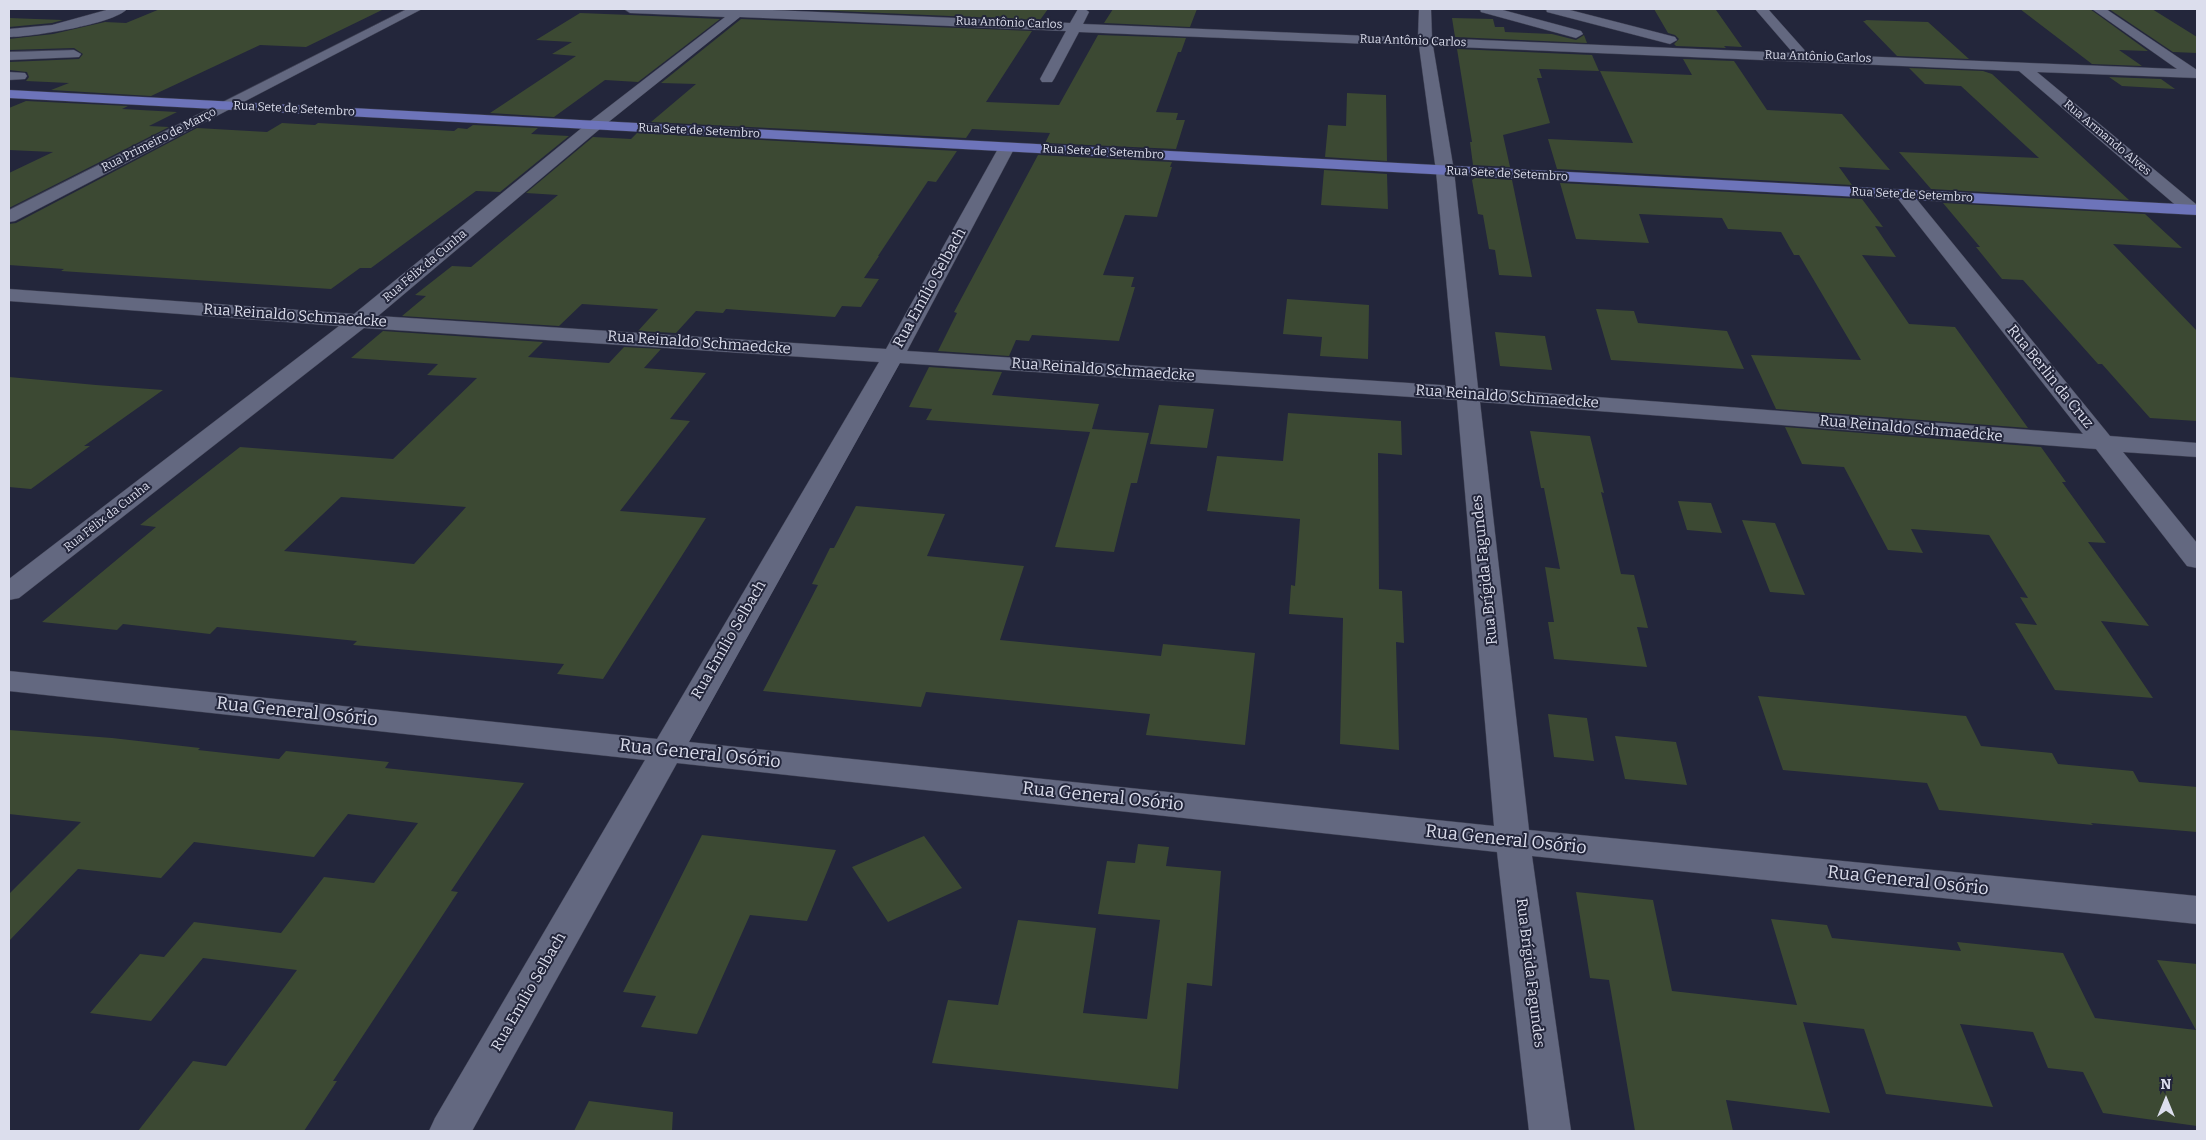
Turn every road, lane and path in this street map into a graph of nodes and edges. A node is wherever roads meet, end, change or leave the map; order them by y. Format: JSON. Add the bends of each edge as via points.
{"nodes":[{"id":1,"x":121,"y":9,"type":"edge"},
{"id":2,"x":416,"y":9,"type":"edge"},
{"id":3,"x":630,"y":9,"type":"edge"},
{"id":4,"x":1085,"y":9,"type":"edge"},
{"id":5,"x":1425,"y":9,"type":"edge"},
{"id":6,"x":1486,"y":9,"type":"edge"},
{"id":7,"x":1552,"y":9,"type":"edge"},
{"id":8,"x":1761,"y":9,"type":"edge"},
{"id":9,"x":2098,"y":9,"type":"edge"},
{"id":10,"x":740,"y":11,"type":"edge"},
{"id":11,"x":1074,"y":26,"type":"junction"},
{"id":12,"x":9,"y":33,"type":"edge"},
{"id":13,"x":1425,"y":42,"type":"junction"},
{"id":14,"x":1628,"y":49,"type":"junction"},
{"id":15,"x":1719,"y":53,"type":"junction"},
{"id":16,"x":74,"y":54,"type":"dead end"},
{"id":17,"x":9,"y":56,"type":"edge"},
{"id":18,"x":1803,"y":56,"type":"junction"},
{"id":19,"x":2022,"y":66,"type":"junction"},
{"id":20,"x":2196,"y":75,"type":"edge"},
{"id":21,"x":1047,"y":79,"type":"dead end"},
{"id":22,"x":9,"y":94,"type":"edge"},
{"id":23,"x":227,"y":106,"type":"junction"},
{"id":24,"x":595,"y":126,"type":"junction"},
{"id":25,"x":1007,"y":147,"type":"junction"},
{"id":26,"x":1445,"y":171,"type":"junction"},
{"id":27,"x":1904,"y":194,"type":"junction"},
{"id":28,"x":2194,"y":210,"type":"edge"},
{"id":29,"x":9,"y":217,"type":"edge"},
{"id":30,"x":9,"y":295,"type":"edge"},
{"id":31,"x":360,"y":321,"type":"junction"},
{"id":32,"x":893,"y":356,"type":"junction"},
{"id":33,"x":1466,"y":394,"type":"junction"},
{"id":34,"x":2103,"y":444,"type":"junction"},
{"id":35,"x":2197,"y":450,"type":"edge"},
{"id":36,"x":2197,"y":560,"type":"edge"},
{"id":37,"x":9,"y":592,"type":"edge"},
{"id":38,"x":9,"y":681,"type":"edge"},
{"id":39,"x":666,"y":751,"type":"junction"},
{"id":40,"x":1513,"y":841,"type":"junction"},
{"id":41,"x":2197,"y":910,"type":"edge"},
{"id":42,"x":450,"y":1131,"type":"edge"},
{"id":43,"x":1550,"y":1131,"type":"edge"}],
"edges":[{"from":1,"to":12,"type":"street","via":[[51,29]]},
{"from":2,"to":23,"type":"street","name":"Rua Primeiro de Março"},
{"from":3,"to":10,"type":"street","name":"Rua Antônio Carlos"},
{"from":4,"to":11,"type":"street"},
{"from":5,"to":13,"type":"street","name":"Rua Brígida Fagundes"},
{"from":6,"to":14,"type":"street"},
{"from":7,"to":15,"type":"street"},
{"from":8,"to":18,"type":"street"},
{"from":9,"to":20,"type":"street"},
{"from":10,"to":11,"type":"street","name":"Rua Antônio Carlos"},
{"from":10,"to":24,"type":"street","name":"Rua Félix da Cunha"},
{"from":11,"to":13,"type":"street","name":"Rua Antônio Carlos"},
{"from":11,"to":21,"type":"street"},
{"from":13,"to":14,"type":"street","name":"Rua Antônio Carlos"},
{"from":13,"to":26,"type":"street","name":"Rua Brígida Fagundes"},
{"from":14,"to":15,"type":"street","name":"Rua Antônio Carlos"},
{"from":15,"to":18,"type":"street","name":"Rua Antônio Carlos"},
{"from":16,"to":17,"type":"street"},
{"from":18,"to":19,"type":"street","name":"Rua Antônio Carlos"},
{"from":19,"to":20,"type":"street","name":"Rua Antônio Carlos"},
{"from":19,"to":28,"type":"street","name":"Rua Armando Alves"},
{"from":22,"to":23,"type":"main road","name":"Rua Sete de Setembro"},
{"from":23,"to":24,"type":"main road","name":"Rua Sete de Setembro"},
{"from":23,"to":29,"type":"street","name":"Rua Primeiro de Março"},
{"from":24,"to":25,"type":"main road","name":"Rua Sete de Setembro"},
{"from":24,"to":31,"type":"street","name":"Rua Félix da Cunha"},
{"from":25,"to":26,"type":"main road","name":"Rua Sete de Setembro"},
{"from":25,"to":32,"type":"street","name":"Rua Emílio Selbach"},
{"from":26,"to":27,"type":"main road","name":"Rua Sete de Setembro"},
{"from":26,"to":33,"type":"street","name":"Rua Brígida Fagundes"},
{"from":27,"to":28,"type":"main road","name":"Rua Sete de Setembro"},
{"from":27,"to":34,"type":"street","name":"Rua Berlin da Cruz"},
{"from":30,"to":31,"type":"street","name":"Rua Reinaldo Schmaedcke"},
{"from":31,"to":32,"type":"street","name":"Rua Reinaldo Schmaedcke"},
{"from":31,"to":37,"type":"street","name":"Rua Félix da Cunha"},
{"from":32,"to":33,"type":"street","name":"Rua Reinaldo Schmaedcke"},
{"from":32,"to":39,"type":"street","name":"Rua Emílio Selbach"},
{"from":33,"to":34,"type":"street","name":"Rua Reinaldo Schmaedcke"},
{"from":33,"to":40,"type":"street","name":"Rua Brígida Fagundes"},
{"from":34,"to":35,"type":"street","name":"Rua Reinaldo Schmaedcke"},
{"from":34,"to":36,"type":"street","name":"Rua Berlin da Cruz"},
{"from":38,"to":39,"type":"street","name":"Rua General Osório"},
{"from":39,"to":40,"type":"street","name":"Rua General Osório"},
{"from":39,"to":42,"type":"street","name":"Rua Emílio Selbach"},
{"from":40,"to":41,"type":"street","name":"Rua General Osório"},
{"from":40,"to":43,"type":"street","name":"Rua Brígida Fagundes"}]}
